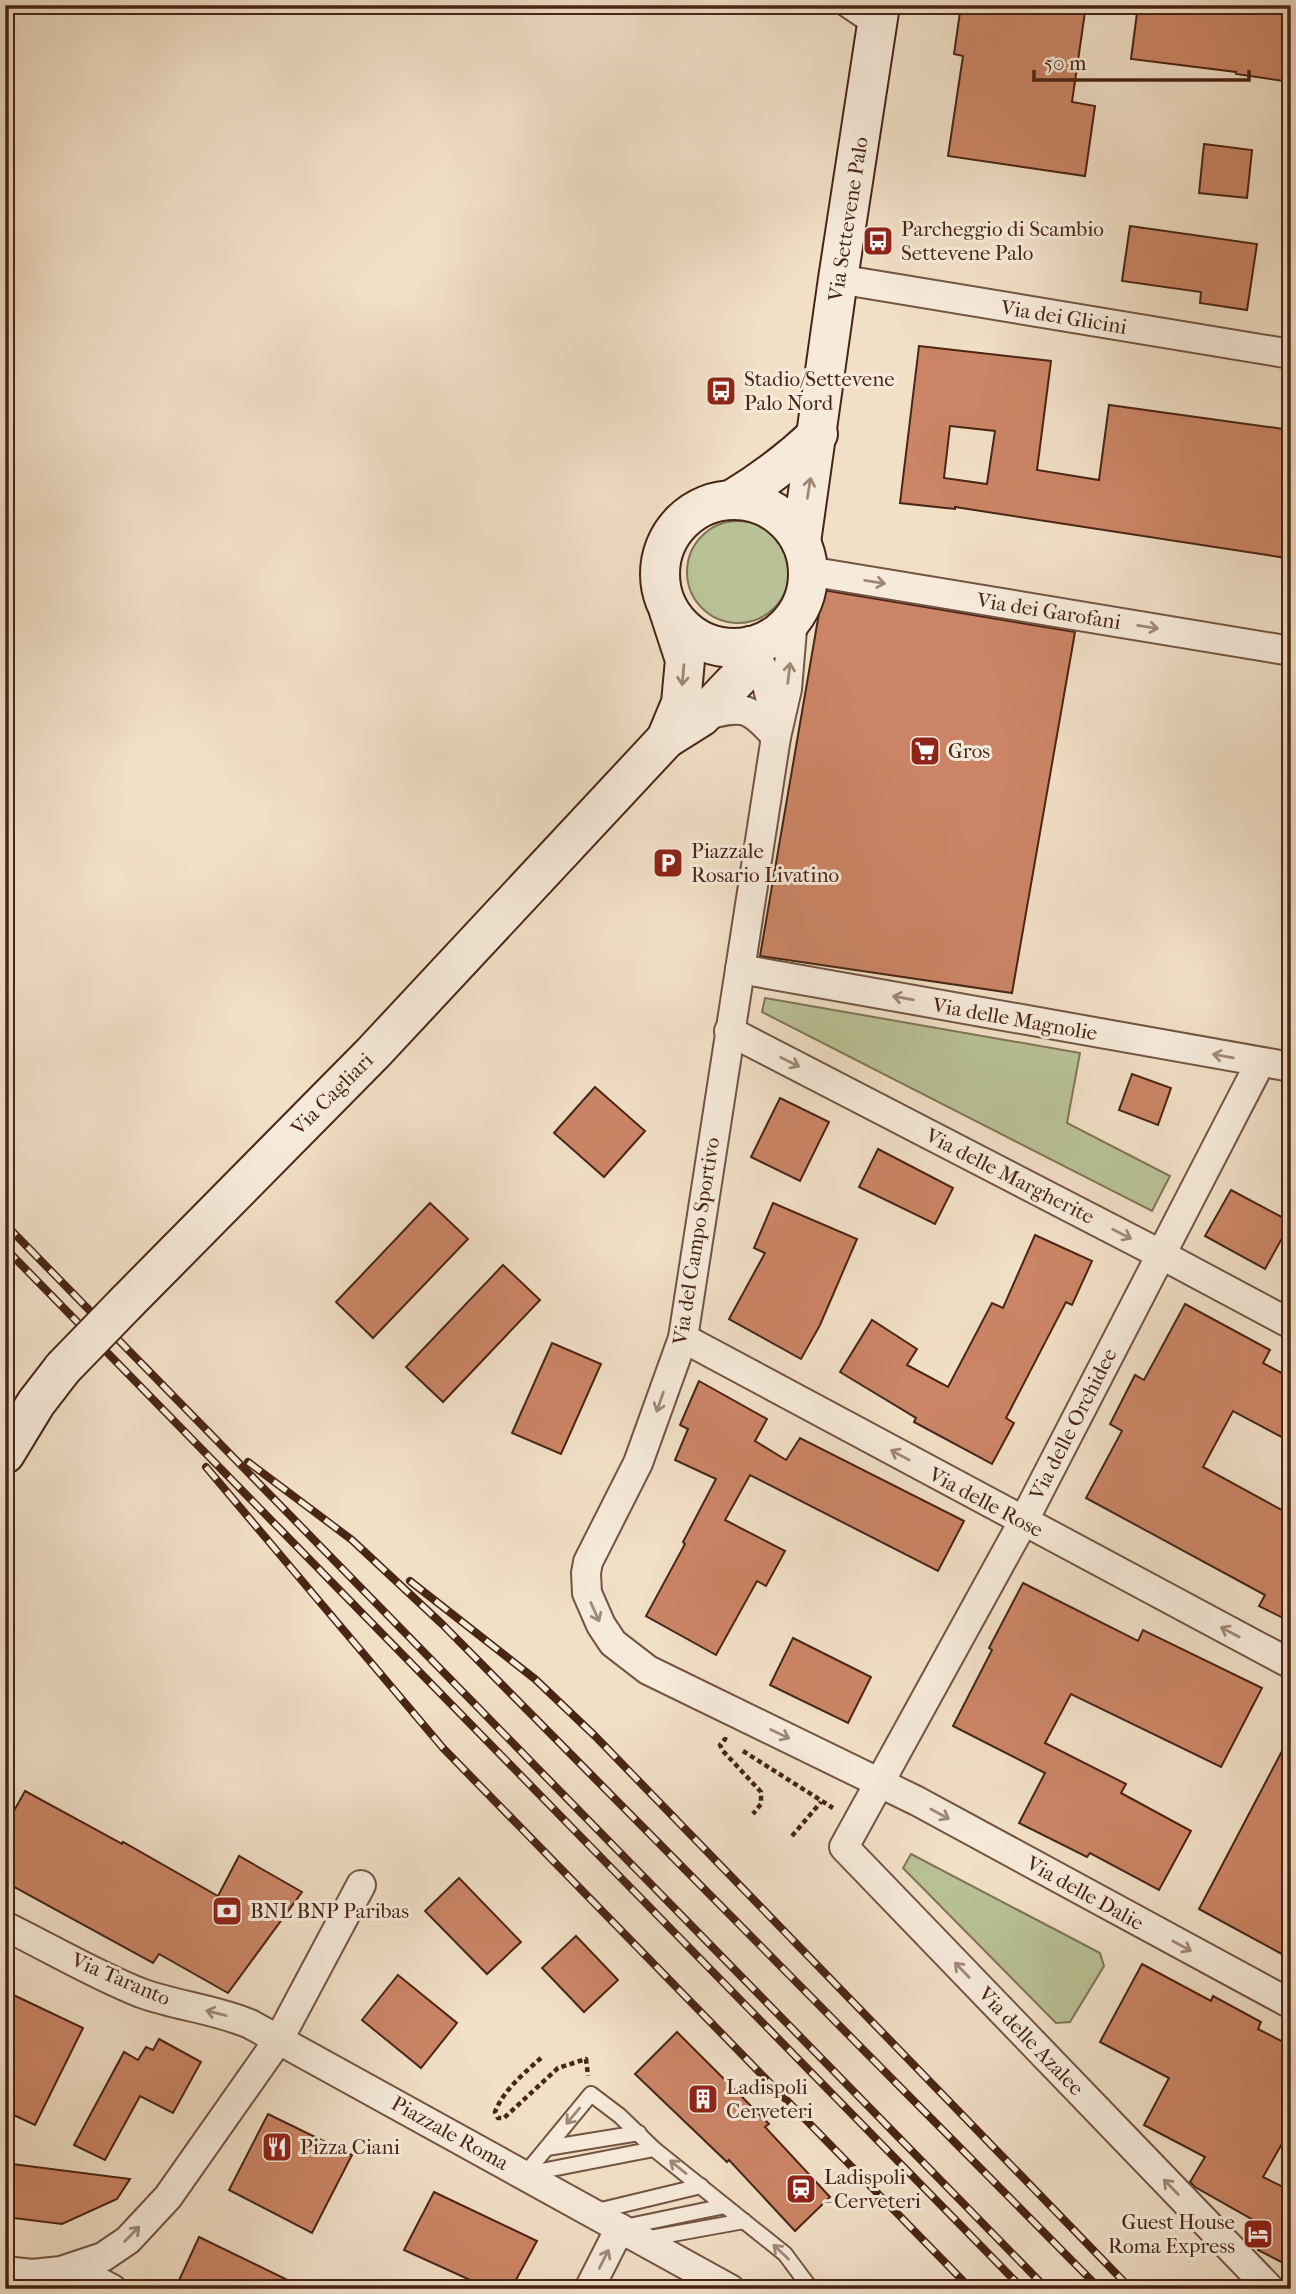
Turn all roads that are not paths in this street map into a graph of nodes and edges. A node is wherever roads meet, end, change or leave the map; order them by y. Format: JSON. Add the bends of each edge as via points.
{"nodes":[{"id":1,"x":839,"y":5,"type":"edge"},
{"id":2,"x":878,"y":18,"type":"edge"},
{"id":3,"x":838,"y":279,"type":"junction"},
{"id":4,"x":1291,"y":354,"type":"edge"},
{"id":5,"x":818,"y":434,"type":"junction"},
{"id":6,"x":731,"y":500,"type":"junction"},
{"id":7,"x":804,"y":557,"type":"junction"},
{"id":8,"x":669,"y":611,"type":"junction"},
{"id":9,"x":793,"y":618,"type":"junction"},
{"id":10,"x":750,"y":646,"type":"junction"},
{"id":11,"x":1291,"y":650,"type":"edge"},
{"id":12,"x":701,"y":717,"type":"junction"},
{"id":13,"x":777,"y":732,"type":"junction"},
{"id":14,"x":666,"y":739,"type":"junction"},
{"id":15,"x":740,"y":968,"type":"junction"},
{"id":16,"x":729,"y":1031,"type":"junction"},
{"id":17,"x":1260,"y":1063,"type":"junction"},
{"id":18,"x":1291,"y":1067,"type":"edge"},
{"id":19,"x":1160,"y":1254,"type":"junction"},
{"id":20,"x":1291,"y":1324,"type":"edge"},
{"id":21,"x":683,"y":1338,"type":"junction"},
{"id":22,"x":5,"y":1454,"type":"edge"},
{"id":23,"x":1023,"y":1522,"type":"junction"},
{"id":24,"x":1291,"y":1664,"type":"edge"},
{"id":25,"x":879,"y":1782,"type":"junction"},
{"id":26,"x":361,"y":1885,"type":"dead end"},
{"id":27,"x":5,"y":1926,"type":"edge"},
{"id":28,"x":1291,"y":2004,"type":"edge"},
{"id":29,"x":279,"y":2039,"type":"junction"},
{"id":30,"x":639,"y":2133,"type":"junction"},
{"id":31,"x":547,"y":2148,"type":"junction"},
{"id":32,"x":654,"y":2149,"type":"junction"},
{"id":33,"x":525,"y":2174,"type":"junction"},
{"id":34,"x":701,"y":2186,"type":"junction"},
{"id":35,"x":725,"y":2206,"type":"junction"},
{"id":36,"x":592,"y":2212,"type":"junction"},
{"id":37,"x":744,"y":2221,"type":"junction"},
{"id":38,"x":630,"y":2234,"type":"junction"},
{"id":39,"x":74,"y":2269,"type":"junction"},
{"id":40,"x":5,"y":2271,"type":"edge"},
{"id":41,"x":112,"y":2289,"type":"edge"},
{"id":42,"x":589,"y":2289,"type":"edge"},
{"id":43,"x":730,"y":2289,"type":"edge"},
{"id":44,"x":811,"y":2289,"type":"edge"},
{"id":45,"x":1270,"y":2289,"type":"edge"}],
"edges":[{"from":1,"to":2,"type":"lane"},
{"from":2,"to":3,"type":"street","name":"Via Settevene Palo"},
{"from":3,"to":4,"type":"street","name":"Via dei Glicini"},
{"from":3,"to":5,"type":"street","name":"Via Settevene Palo"},
{"from":5,"to":6,"type":"street","via":[[762,482]]},
{"from":7,"to":5,"type":"street","name":"Via Settevene Palo","one_way":true},
{"from":6,"to":7,"type":"street","via":[[753,502],[789,524]]},
{"from":6,"to":8,"type":"street","via":[[694,511],[668,539],[659,574]]},
{"from":7,"to":9,"type":"street","via":[[805,596]]},
{"from":7,"to":11,"type":"street","name":"Via dei Garofani","one_way":true},
{"from":8,"to":10,"type":"street","via":[[684,629],[704,642],[727,648]]},
{"from":8,"to":14,"type":"street","name":"Via Cagliari","one_way":true,"via":[[685,660],[681,703]]},
{"from":9,"to":10,"type":"street","via":[[781,631]]},
{"from":13,"to":9,"type":"street","name":"Via del Campo Sportivo","one_way":true,"via":[[787,689]]},
{"from":10,"to":12,"type":"street","name":"Via Cagliari","via":[[744,671]]},
{"from":10,"to":13,"type":"street","name":"Via del Campo Sportivo","via":[[763,669]]},
{"from":12,"to":13,"type":"street","via":[[745,710]]},
{"from":12,"to":14,"type":"street","name":"Via Cagliari"},
{"from":13,"to":15,"type":"street","name":"Via del Campo Sportivo"},
{"from":14,"to":22,"type":"street","name":"Via Cagliari","bridge":true,"via":[[373,1053],[62,1368]]},
{"from":15,"to":16,"type":"street","name":"Via del Campo Sportivo"},
{"from":17,"to":15,"type":"street","name":"Via delle Magnolie","one_way":true},
{"from":16,"to":19,"type":"street","name":"Via delle Margherite","one_way":true},
{"from":16,"to":21,"type":"street","name":"Via del Campo Sportivo"},
{"from":17,"to":18,"type":"street","name":"Via delle Magnolie"},
{"from":17,"to":19,"type":"street","name":"Via delle Orchidee"},
{"from":19,"to":20,"type":"street","name":"Via delle Margherite"},
{"from":19,"to":23,"type":"street","name":"Via delle Orchidee"},
{"from":23,"to":21,"type":"street","name":"Via delle Rose","one_way":true},
{"from":21,"to":25,"type":"street","name":"Via del Campo Sportivo","one_way":true,"via":[[638,1463],[588,1562],[590,1602],[607,1634],[638,1664]]},
{"from":24,"to":23,"type":"street","name":"Via delle Rose","one_way":true},
{"from":23,"to":25,"type":"street","name":"Via delle Orchidee"},
{"from":25,"to":28,"type":"street","name":"Via delle Dalie","one_way":true},
{"from":45,"to":25,"type":"street","name":"Via delle Azalee","one_way":true,"via":[[844,1847]]},
{"from":26,"to":29,"type":"street"},
{"from":29,"to":27,"type":"street","name":"Via Taranto","one_way":true,"via":[[237,2018],[141,1993]]},
{"from":29,"to":33,"type":"street","name":"Piazzale Roma"},
{"from":39,"to":29,"type":"street","one_way":true,"via":[[128,2240],[168,2197]]},
{"from":30,"to":31,"type":"lane"},
{"from":30,"to":31,"type":"lane","one_way":true,"via":[[591,2094]]},
{"from":30,"to":32,"type":"lane"},
{"from":31,"to":33,"type":"lane"},
{"from":32,"to":33,"type":"lane"},
{"from":34,"to":32,"type":"lane","one_way":true},
{"from":33,"to":36,"type":"street","name":"Piazzale Roma"},
{"from":34,"to":35,"type":"lane"},
{"from":34,"to":36,"type":"lane"},
{"from":35,"to":37,"type":"lane"},
{"from":35,"to":38,"type":"lane"},
{"from":36,"to":38,"type":"street","name":"Piazzale Roma"},
{"from":37,"to":38,"type":"lane"},
{"from":44,"to":37,"type":"lane","one_way":true,"via":[[785,2254]]},
{"from":42,"to":38,"type":"street","one_way":true},
{"from":38,"to":43,"type":"street","name":"Piazzale Roma"},
{"from":39,"to":40,"type":"street","via":[[32,2274]]},
{"from":39,"to":41,"type":"street"}]}
